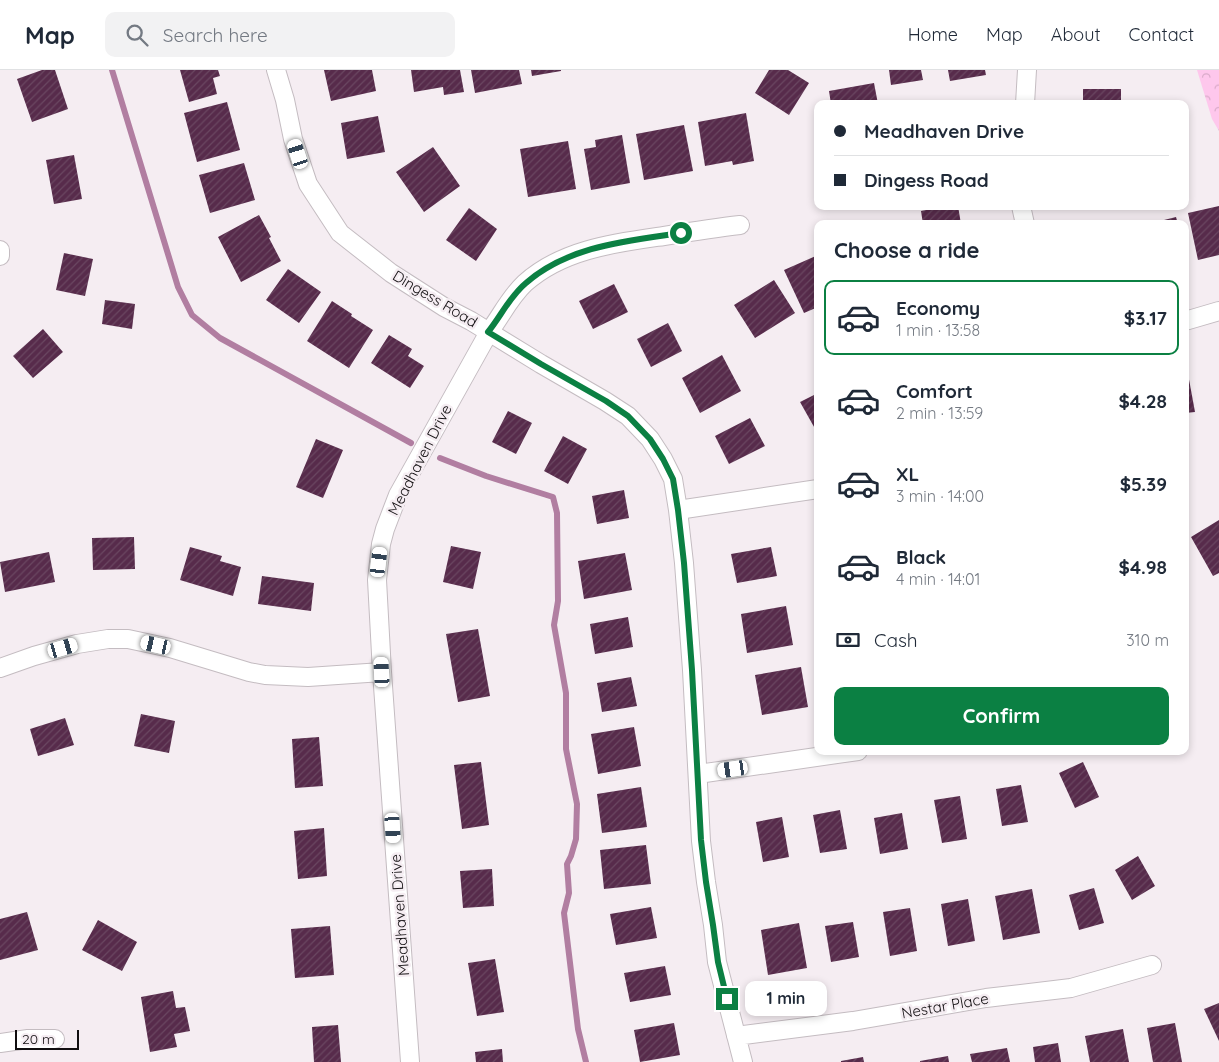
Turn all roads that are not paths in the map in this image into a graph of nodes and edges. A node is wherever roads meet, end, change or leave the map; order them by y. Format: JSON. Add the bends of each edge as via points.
{"nodes":[{"id":1,"x":276,"y":70,"type":"edge"},
{"id":2,"x":1028,"y":70,"type":"edge"},
{"id":3,"x":1025,"y":100,"type":"edge"},
{"id":4,"x":740,"y":225,"type":"dead end"},
{"id":5,"x":0,"y":250,"type":"edge"},
{"id":6,"x":0,"y":256,"type":"edge"},
{"id":7,"x":1219,"y":311,"type":"edge"},
{"id":8,"x":1189,"y":320,"type":"edge"},
{"id":9,"x":488,"y":332,"type":"junction"},
{"id":10,"x":814,"y":490,"type":"edge"},
{"id":11,"x":678,"y":510,"type":"junction"},
{"id":12,"x":0,"y":668,"type":"edge"},
{"id":13,"x":382,"y":672,"type":"junction"},
{"id":14,"x":830,"y":755,"type":"edge"},
{"id":15,"x":698,"y":774,"type":"junction"},
{"id":16,"x":1152,"y":965,"type":"dead end"},
{"id":17,"x":736,"y":1036,"type":"junction"},
{"id":18,"x":54,"y":1038,"type":"dead end"},
{"id":19,"x":0,"y":1043,"type":"edge"},
{"id":20,"x":410,"y":1062,"type":"edge"},
{"id":21,"x":744,"y":1062,"type":"edge"}],
"edges":[{"from":1,"to":9,"type":"street","name":"Dingess Road","via":[[308,184],[340,233],[391,273]]},
{"from":2,"to":3,"type":"street"},
{"from":4,"to":9,"type":"street","name":"Meadhaven Drive","via":[[623,241],[565,257],[524,284]]},
{"from":5,"to":6,"type":"street"},
{"from":7,"to":8,"type":"street"},
{"from":9,"to":11,"type":"street","name":"Dingess Road","via":[[628,416],[650,439],[663,459],[673,479]]},
{"from":9,"to":13,"type":"street","name":"Meadhaven Drive","via":[[398,495],[385,528],[377,580]]},
{"from":10,"to":11,"type":"street"},
{"from":11,"to":15,"type":"street","name":"Dingess Road"},
{"from":12,"to":13,"type":"street","via":[[77,644],[128,638],[265,675],[308,677]]},
{"from":13,"to":20,"type":"street","name":"Meadhaven Drive"},
{"from":14,"to":15,"type":"street"},
{"from":15,"to":17,"type":"street","name":"Dingess Road","via":[[706,882],[718,962]]},
{"from":16,"to":17,"type":"street","name":"Nestar Place","via":[[1071,988],[986,998],[853,1022]]},
{"from":17,"to":21,"type":"street","name":"Dingess Road"},
{"from":18,"to":19,"type":"street"}]}
